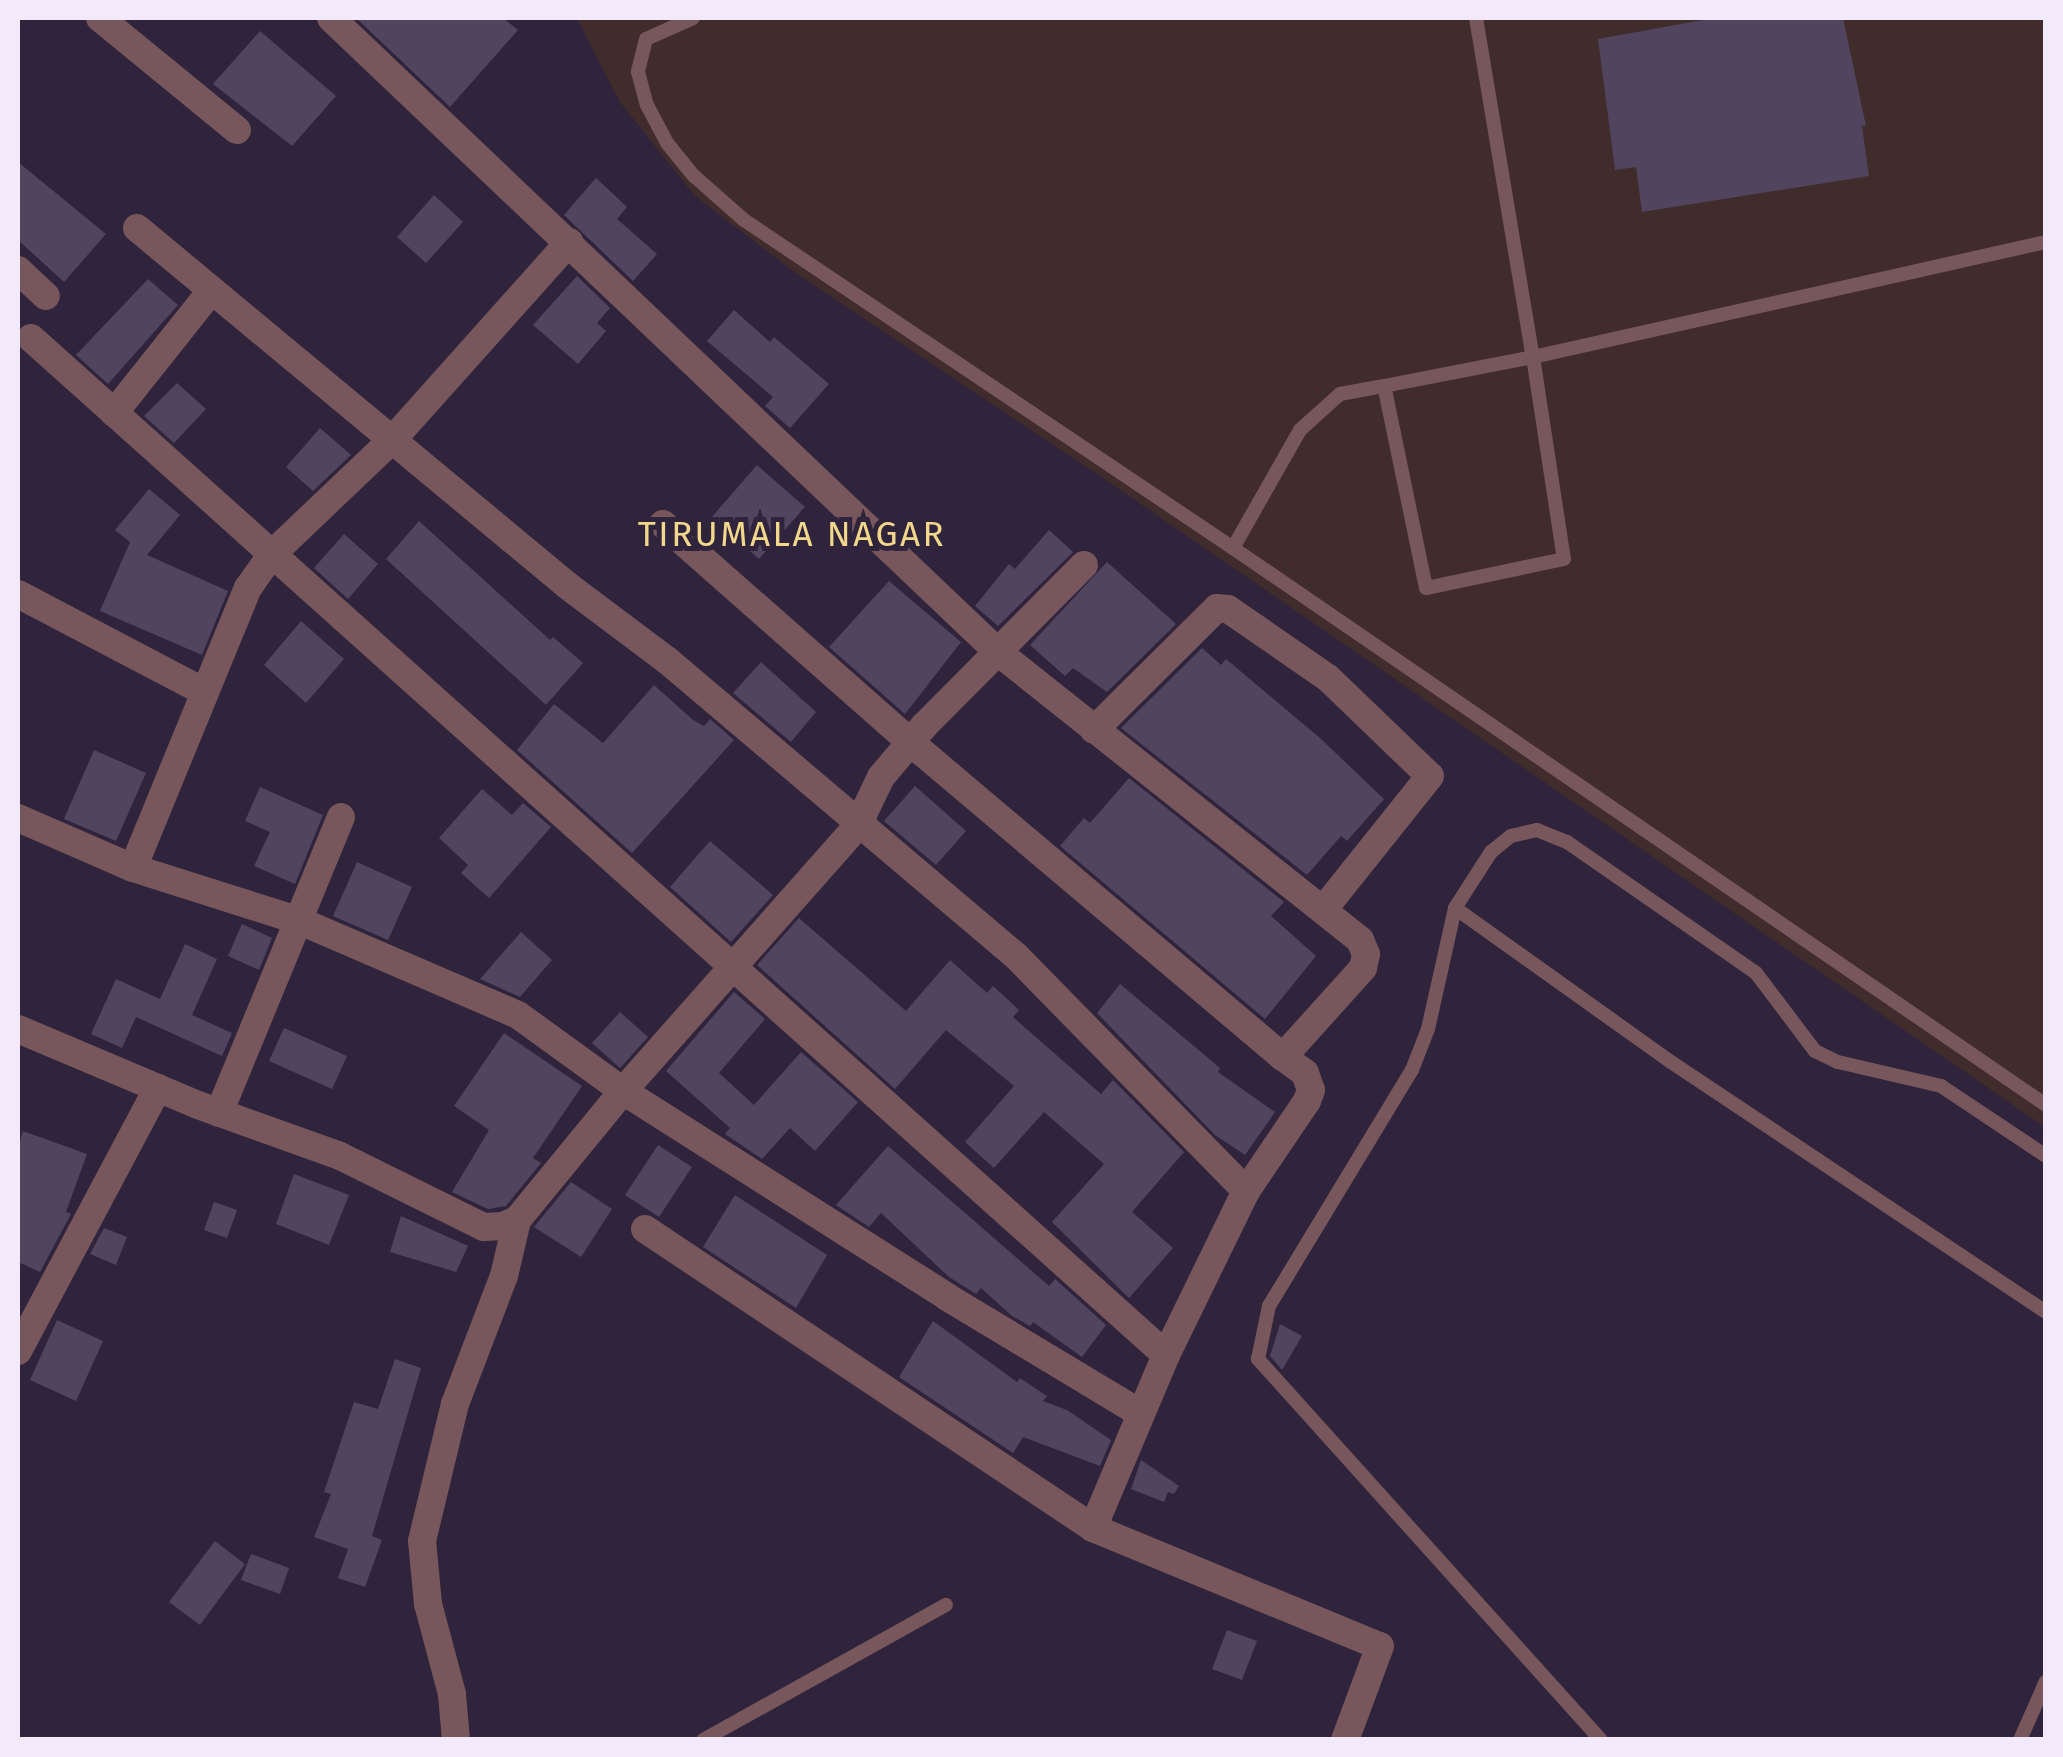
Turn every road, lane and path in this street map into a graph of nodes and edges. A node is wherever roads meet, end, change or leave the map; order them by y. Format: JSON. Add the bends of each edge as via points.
{"nodes":[{"id":1,"x":100,"y":18,"type":"edge"},
{"id":2,"x":330,"y":18,"type":"edge"},
{"id":3,"x":693,"y":18,"type":"edge"},
{"id":4,"x":1476,"y":18,"type":"edge"},
{"id":5,"x":237,"y":130,"type":"dead end"},
{"id":6,"x":137,"y":228,"type":"dead end"},
{"id":7,"x":569,"y":242,"type":"junction"},
{"id":8,"x":2046,"y":242,"type":"edge"},
{"id":9,"x":18,"y":270,"type":"edge"},
{"id":10,"x":212,"y":290,"type":"junction"},
{"id":11,"x":46,"y":296,"type":"dead end"},
{"id":12,"x":32,"y":338,"type":"dead end"},
{"id":13,"x":1533,"y":357,"type":"junction"},
{"id":14,"x":1384,"y":386,"type":"junction"},
{"id":15,"x":114,"y":412,"type":"junction"},
{"id":16,"x":394,"y":438,"type":"junction"},
{"id":17,"x":663,"y":524,"type":"dead end"},
{"id":18,"x":1233,"y":548,"type":"junction"},
{"id":19,"x":270,"y":556,"type":"junction"},
{"id":20,"x":1084,"y":565,"type":"dead end"},
{"id":21,"x":18,"y":594,"type":"edge"},
{"id":22,"x":998,"y":652,"type":"junction"},
{"id":23,"x":205,"y":692,"type":"junction"},
{"id":24,"x":1094,"y":730,"type":"junction"},
{"id":25,"x":910,"y":742,"type":"junction"},
{"id":26,"x":18,"y":818,"type":"edge"},
{"id":27,"x":341,"y":818,"type":"dead end"},
{"id":28,"x":858,"y":824,"type":"junction"},
{"id":29,"x":134,"y":868,"type":"junction"},
{"id":30,"x":1455,"y":908,"type":"junction"},
{"id":31,"x":1324,"y":909,"type":"junction"},
{"id":32,"x":300,"y":922,"type":"junction"},
{"id":33,"x":732,"y":966,"type":"junction"},
{"id":34,"x":18,"y":1029,"type":"edge"},
{"id":35,"x":1283,"y":1057,"type":"junction"},
{"id":36,"x":158,"y":1088,"type":"junction"},
{"id":37,"x":623,"y":1091,"type":"junction"},
{"id":38,"x":2046,"y":1105,"type":"edge"},
{"id":39,"x":219,"y":1113,"type":"junction"},
{"id":40,"x":2046,"y":1156,"type":"edge"},
{"id":41,"x":1246,"y":1190,"type":"junction"},
{"id":42,"x":517,"y":1220,"type":"junction"},
{"id":43,"x":645,"y":1228,"type":"dead end"},
{"id":44,"x":2046,"y":1312,"type":"edge"},
{"id":45,"x":18,"y":1351,"type":"edge"},
{"id":46,"x":1166,"y":1354,"type":"junction"},
{"id":47,"x":1140,"y":1413,"type":"junction"},
{"id":48,"x":1093,"y":1528,"type":"junction"},
{"id":49,"x":946,"y":1605,"type":"dead end"},
{"id":50,"x":2046,"y":1680,"type":"edge"},
{"id":51,"x":456,"y":1740,"type":"edge"},
{"id":52,"x":703,"y":1740,"type":"edge"},
{"id":53,"x":1345,"y":1740,"type":"edge"},
{"id":54,"x":1601,"y":1740,"type":"edge"},
{"id":55,"x":2020,"y":1740,"type":"edge"}],
"edges":[{"from":1,"to":5,"type":"street"},
{"from":2,"to":7,"type":"street"},
{"from":3,"to":18,"type":"lane","via":[[646,39],[638,72],[654,118],[692,176],[744,220]]},
{"from":4,"to":13,"type":"lane"},
{"from":6,"to":10,"type":"street"},
{"from":7,"to":16,"type":"street"},
{"from":7,"to":22,"type":"street"},
{"from":8,"to":13,"type":"lane"},
{"from":9,"to":11,"type":"street"},
{"from":10,"to":15,"type":"street"},
{"from":10,"to":16,"type":"street"},
{"from":12,"to":15,"type":"street"},
{"from":13,"to":14,"type":"lane"},
{"from":13,"to":14,"type":"lane","via":[[1564,559],[1426,588]]},
{"from":14,"to":18,"type":"lane","via":[[1340,394],[1300,430]]},
{"from":15,"to":19,"type":"street"},
{"from":16,"to":19,"type":"street"},
{"from":16,"to":28,"type":"street"},
{"from":17,"to":25,"type":"street"},
{"from":18,"to":38,"type":"lane"},
{"from":19,"to":23,"type":"street","via":[[248,588]]},
{"from":19,"to":33,"type":"street"},
{"from":20,"to":22,"type":"street"},
{"from":21,"to":23,"type":"street"},
{"from":22,"to":24,"type":"street"},
{"from":22,"to":25,"type":"street"},
{"from":23,"to":29,"type":"street"},
{"from":24,"to":31,"type":"street"},
{"from":24,"to":31,"type":"street","via":[[1217,608],[1228,609],[1328,678],[1430,776]]},
{"from":25,"to":28,"type":"street","via":[[881,777]]},
{"from":25,"to":35,"type":"street"},
{"from":26,"to":29,"type":"street"},
{"from":27,"to":32,"type":"street"},
{"from":28,"to":33,"type":"street"},
{"from":28,"to":41,"type":"street","via":[[1016,956]]},
{"from":29,"to":32,"type":"street"},
{"from":30,"to":40,"type":"lane","via":[[1490,852],[1510,836],[1537,830],[1567,842],[1756,972],[1815,1052],[1941,1086]]},
{"from":30,"to":44,"type":"lane","via":[[1671,1062]]},
{"from":30,"to":54,"type":"lane","via":[[1412,1070],[1269,1306],[1258,1359]]},
{"from":31,"to":35,"type":"street","via":[[1360,940],[1363,968]]},
{"from":32,"to":37,"type":"street","via":[[518,1015]]},
{"from":32,"to":39,"type":"street"},
{"from":33,"to":37,"type":"street"},
{"from":33,"to":46,"type":"street"},
{"from":34,"to":36,"type":"street"},
{"from":35,"to":41,"type":"street","via":[[1306,1073],[1311,1090]]},
{"from":36,"to":39,"type":"street"},
{"from":36,"to":45,"type":"street"},
{"from":37,"to":42,"type":"street"},
{"from":37,"to":47,"type":"street"},
{"from":39,"to":42,"type":"street","via":[[338,1156],[484,1228]]},
{"from":41,"to":46,"type":"street"},
{"from":42,"to":51,"type":"street","via":[[504,1276],[455,1404],[422,1541]]},
{"from":43,"to":48,"type":"street"},
{"from":46,"to":47,"type":"street"},
{"from":47,"to":48,"type":"street"},
{"from":48,"to":53,"type":"street","via":[[1380,1646]]},
{"from":49,"to":52,"type":"lane"},
{"from":50,"to":55,"type":"lane"}]}
